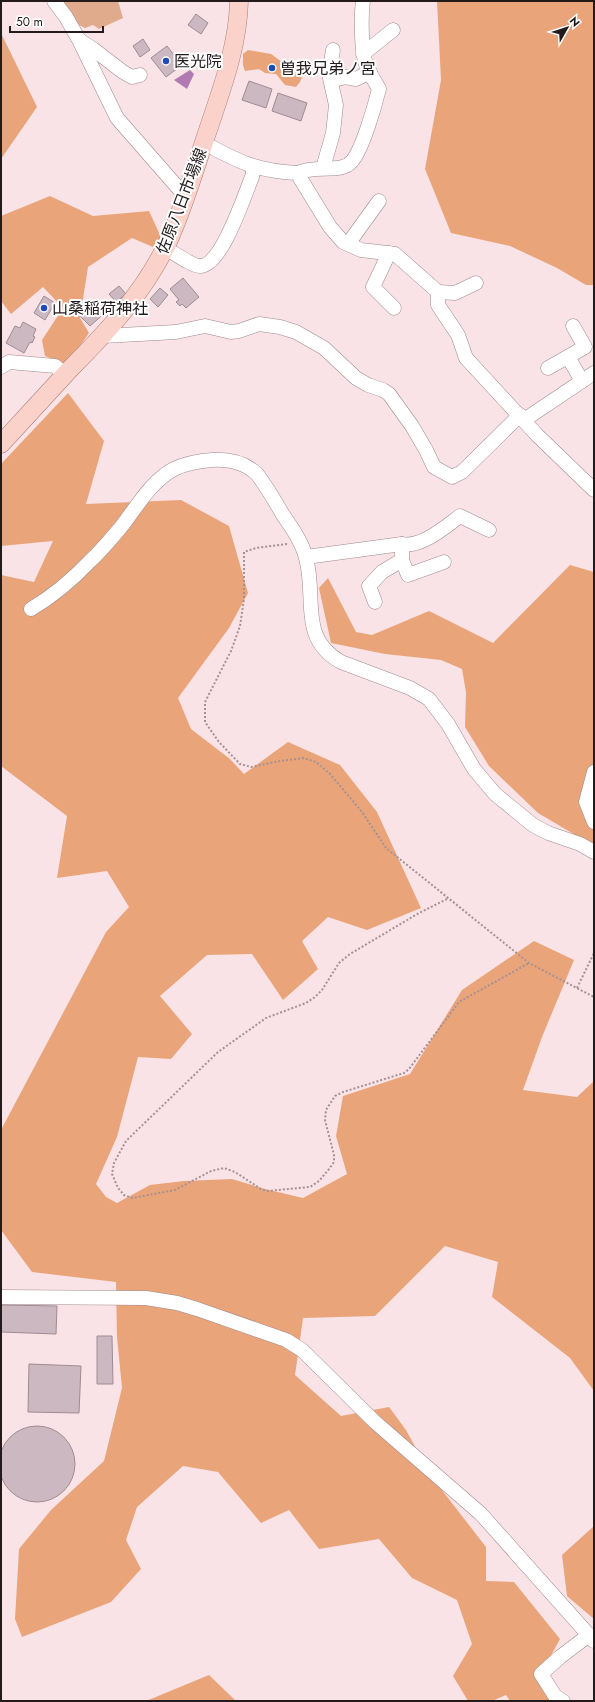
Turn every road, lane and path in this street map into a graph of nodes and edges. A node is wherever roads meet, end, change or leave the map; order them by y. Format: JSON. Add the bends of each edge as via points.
{"nodes":[{"id":1,"x":54,"y":1,"type":"edge"},
{"id":2,"x":239,"y":1,"type":"edge"},
{"id":3,"x":363,"y":1,"type":"edge"},
{"id":4,"x":393,"y":30,"type":"dead end"},
{"id":5,"x":79,"y":40,"type":"junction"},
{"id":6,"x":333,"y":50,"type":"dead end"},
{"id":7,"x":364,"y":54,"type":"junction"},
{"id":8,"x":370,"y":72,"type":"junction"},
{"id":9,"x":140,"y":76,"type":"dead end"},
{"id":10,"x":331,"y":81,"type":"junction"},
{"id":11,"x":204,"y":143,"type":"junction"},
{"id":12,"x":254,"y":167,"type":"junction"},
{"id":13,"x":323,"y":168,"type":"junction"},
{"id":14,"x":297,"y":173,"type":"junction"},
{"id":15,"x":186,"y":197,"type":"junction"},
{"id":16,"x":380,"y":201,"type":"dead end"},
{"id":17,"x":348,"y":244,"type":"junction"},
{"id":18,"x":165,"y":248,"type":"junction"},
{"id":19,"x":390,"y":253,"type":"junction"},
{"id":20,"x":476,"y":283,"type":"dead end"},
{"id":21,"x":438,"y":292,"type":"junction"},
{"id":22,"x":384,"y":305,"type":"dead end"},
{"id":23,"x":574,"y":326,"type":"dead end"},
{"id":24,"x":103,"y":336,"type":"junction"},
{"id":25,"x":568,"y":356,"type":"junction"},
{"id":26,"x":1,"y":368,"type":"edge"},
{"id":27,"x":548,"y":368,"type":"dead end"},
{"id":28,"x":594,"y":373,"type":"edge"},
{"id":29,"x":66,"y":375,"type":"junction"},
{"id":30,"x":582,"y":381,"type":"junction"},
{"id":31,"x":522,"y":418,"type":"junction"},
{"id":32,"x":1,"y":444,"type":"edge"},
{"id":33,"x":594,"y":490,"type":"edge"},
{"id":34,"x":489,"y":530,"type":"dead end"},
{"id":35,"x":300,"y":542,"type":"junction"},
{"id":36,"x":402,"y":544,"type":"junction"},
{"id":37,"x":306,"y":558,"type":"junction"},
{"id":38,"x":402,"y":560,"type":"junction"},
{"id":39,"x":444,"y":562,"type":"dead end"},
{"id":40,"x":375,"y":602,"type":"dead end"},
{"id":41,"x":31,"y":609,"type":"dead end"},
{"id":42,"x":594,"y":772,"type":"edge"},
{"id":43,"x":594,"y":822,"type":"edge"},
{"id":44,"x":594,"y":852,"type":"edge"},
{"id":45,"x":447,"y":899,"type":"junction"},
{"id":46,"x":594,"y":953,"type":"edge"},
{"id":47,"x":529,"y":963,"type":"junction"},
{"id":48,"x":577,"y":988,"type":"junction"},
{"id":49,"x":594,"y":997,"type":"edge"},
{"id":50,"x":1,"y":1297,"type":"edge"},
{"id":51,"x":592,"y":1638,"type":"edge"},
{"id":52,"x":563,"y":1701,"type":"edge"}],
"edges":[{"from":1,"to":5,"type":"street"},
{"from":2,"to":11,"type":"main road","name":"佐原八日市場線","via":[[237,34],[232,56]]},
{"from":3,"to":7,"type":"street"},
{"from":4,"to":7,"type":"street"},
{"from":5,"to":9,"type":"street","via":[[123,72],[132,77]]},
{"from":5,"to":15,"type":"street","via":[[117,118]]},
{"from":6,"to":10,"type":"street","via":[[329,74]]},
{"from":7,"to":8,"type":"street"},
{"from":8,"to":10,"type":"street","via":[[356,80],[345,77]]},
{"from":8,"to":13,"type":"street","via":[[379,90],[357,154],[350,164],[338,168]]},
{"from":10,"to":13,"type":"street","via":[[336,105],[334,133]]},
{"from":11,"to":12,"type":"street"},
{"from":11,"to":15,"type":"main road","name":"佐原八日市場線"},
{"from":12,"to":14,"type":"street"},
{"from":12,"to":18,"type":"street","via":[[226,241],[208,265],[198,266]]},
{"from":13,"to":14,"type":"street"},
{"from":14,"to":17,"type":"street","via":[[330,227]]},
{"from":15,"to":18,"type":"main road","name":"佐原八日市場線"},
{"from":16,"to":17,"type":"street"},
{"from":17,"to":19,"type":"street","via":[[361,250]]},
{"from":18,"to":24,"type":"main road","name":"佐原八日市場線","via":[[126,310]]},
{"from":19,"to":21,"type":"street","via":[[395,254]]},
{"from":19,"to":22,"type":"street","via":[[373,287]]},
{"from":20,"to":21,"type":"street","via":[[455,293]]},
{"from":21,"to":31,"type":"street","via":[[438,305],[458,335],[466,358]]},
{"from":23,"to":25,"type":"street","via":[[585,346]]},
{"from":24,"to":29,"type":"main road","name":"佐原八日市場線"},
{"from":24,"to":31,"type":"street","via":[[176,332],[205,326],[239,332],[259,324],[296,332],[324,348],[356,378],[389,394],[412,426],[434,467],[452,477],[462,472]]},
{"from":25,"to":27,"type":"street"},
{"from":25,"to":30,"type":"street"},
{"from":26,"to":29,"type":"street","via":[[9,362],[55,366]]},
{"from":28,"to":30,"type":"street"},
{"from":29,"to":32,"type":"main road","name":"佐原八日市場線"},
{"from":30,"to":31,"type":"street"},
{"from":31,"to":33,"type":"street","via":[[537,436]]},
{"from":34,"to":36,"type":"street","via":[[460,516],[436,534],[410,546]]},
{"from":35,"to":37,"type":"street"},
{"from":35,"to":41,"type":"street","via":[[250,467],[229,460],[184,464],[172,470],[154,486],[90,562],[52,596]]},
{"from":35,"to":45,"type":"path","via":[[244,552],[244,599],[240,626],[231,651],[205,702],[205,722],[219,742],[240,764],[251,766],[303,758],[316,762],[330,774],[362,812],[386,848]]},
{"from":36,"to":37,"type":"street"},
{"from":36,"to":38,"type":"street"},
{"from":37,"to":44,"type":"street","via":[[315,636],[322,648],[341,662],[421,693],[445,719],[474,769],[496,794],[532,825]]},
{"from":38,"to":39,"type":"street","via":[[408,575]]},
{"from":38,"to":40,"type":"street","via":[[382,572],[369,586]]},
{"from":42,"to":43,"type":"street","via":[[586,802]]},
{"from":45,"to":47,"type":"path"},
{"from":45,"to":47,"type":"path","via":[[350,954],[339,963],[315,998],[266,1018],[218,1052],[126,1141],[114,1162],[112,1174],[121,1191],[132,1198],[175,1190],[211,1171],[224,1168],[267,1191],[310,1187],[334,1162],[325,1120],[326,1110],[335,1096],[404,1073],[459,1002]]},
{"from":46,"to":48,"type":"path"},
{"from":47,"to":48,"type":"path"},
{"from":48,"to":49,"type":"path"},
{"from":50,"to":51,"type":"street","via":[[146,1298],[177,1303],[286,1340],[302,1350],[375,1422],[481,1514]]},
{"from":51,"to":52,"type":"street","via":[[560,1657],[541,1674],[555,1696]]}]}
